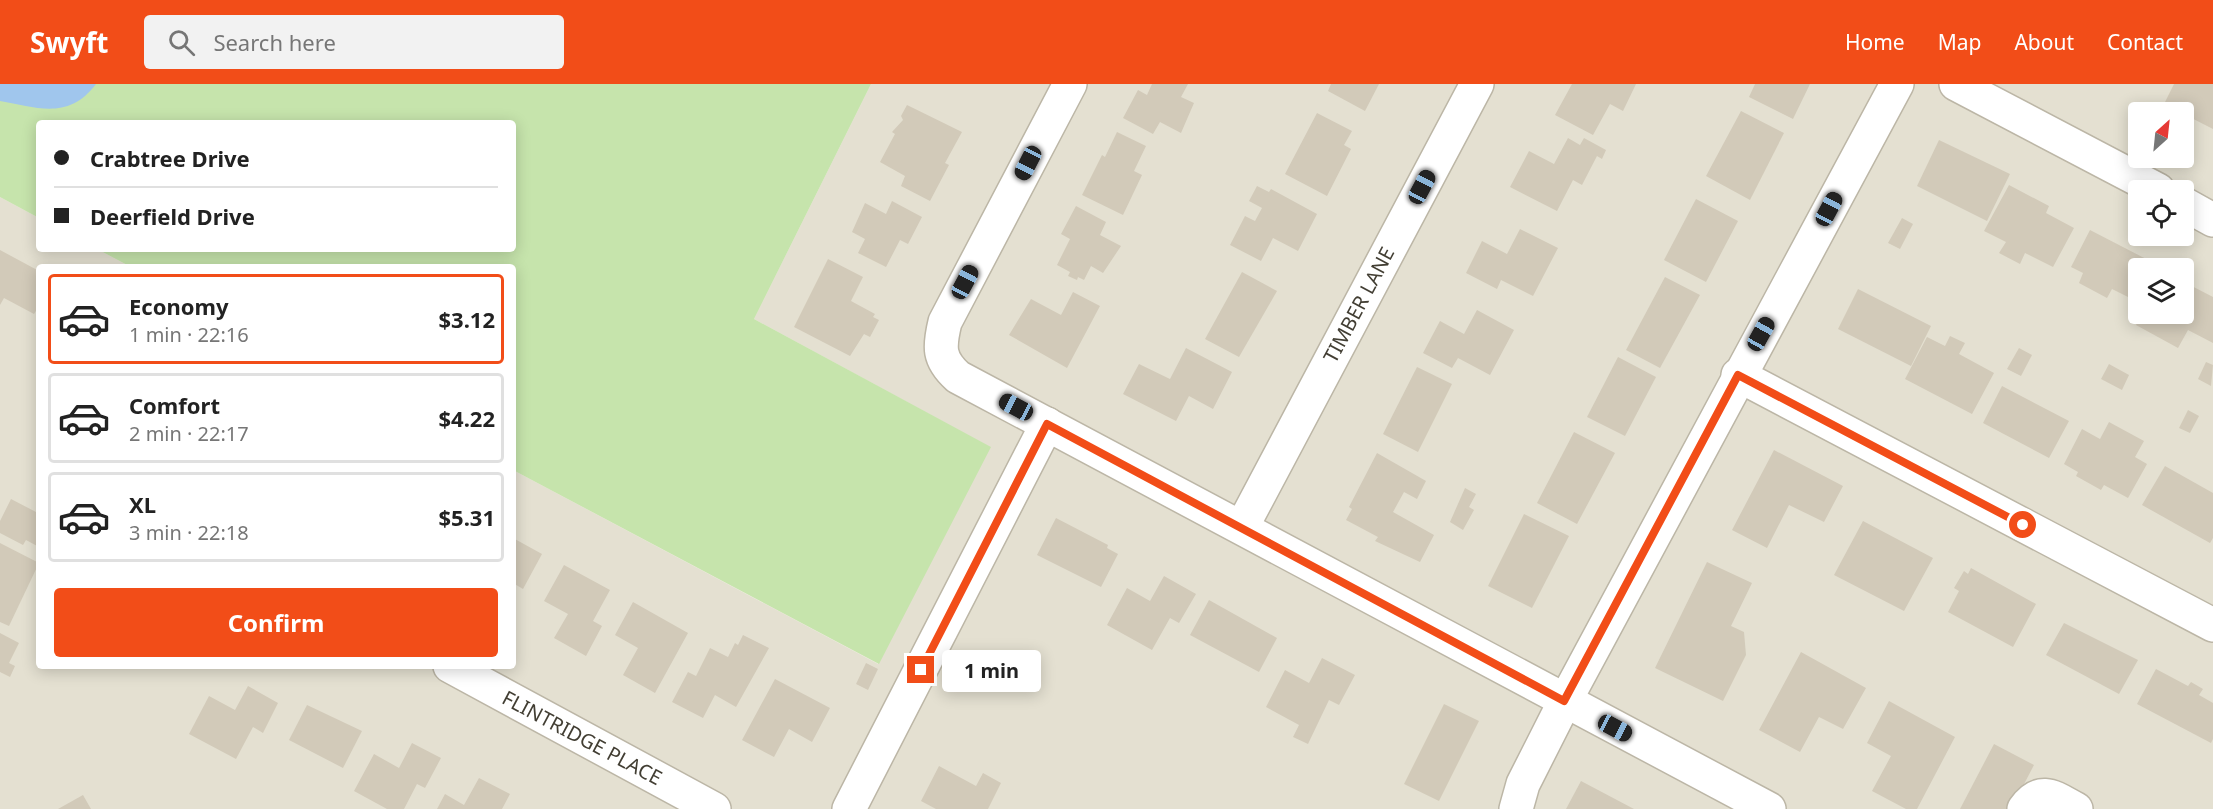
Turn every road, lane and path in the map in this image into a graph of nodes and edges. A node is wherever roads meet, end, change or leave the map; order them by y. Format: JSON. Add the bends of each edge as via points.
{"nodes":[{"id":1,"x":1070,"y":84,"type":"edge"},
{"id":2,"x":1477,"y":84,"type":"edge"},
{"id":3,"x":1897,"y":84,"type":"edge"},
{"id":4,"x":1956,"y":84,"type":"edge"},
{"id":5,"x":2139,"y":180,"type":"edge"},
{"id":6,"x":2194,"y":210,"type":"edge"},
{"id":7,"x":2213,"y":220,"type":"edge"},
{"id":8,"x":1738,"y":375,"type":"junction"},
{"id":9,"x":1047,"y":424,"type":"junction"},
{"id":10,"x":1242,"y":527,"type":"junction"},
{"id":11,"x":2213,"y":625,"type":"edge"},
{"id":12,"x":456,"y":669,"type":"edge"},
{"id":13,"x":1564,"y":701,"type":"junction"},
{"id":14,"x":714,"y":809,"type":"edge"},
{"id":15,"x":849,"y":809,"type":"edge"},
{"id":16,"x":1516,"y":809,"type":"edge"},
{"id":17,"x":1769,"y":809,"type":"edge"},
{"id":18,"x":2024,"y":809,"type":"edge"},
{"id":19,"x":2076,"y":809,"type":"edge"}],
"edges":[{"from":1,"to":9,"type":"street","via":[[945,322],[940,342],[944,364],[958,376]]},
{"from":2,"to":10,"type":"street","name":"TIMBER LANE"},
{"from":3,"to":8,"type":"street"},
{"from":4,"to":5,"type":"street"},
{"from":6,"to":7,"type":"street"},
{"from":8,"to":11,"type":"street"},
{"from":8,"to":13,"type":"street"},
{"from":9,"to":10,"type":"street"},
{"from":9,"to":15,"type":"street"},
{"from":10,"to":13,"type":"street"},
{"from":12,"to":14,"type":"street","name":"FLINTRIDGE PLACE"},
{"from":13,"to":16,"type":"street","via":[[1523,784]]},
{"from":13,"to":17,"type":"street"},
{"from":18,"to":19,"type":"street","via":[[2031,798],[2050,795]]}]}
